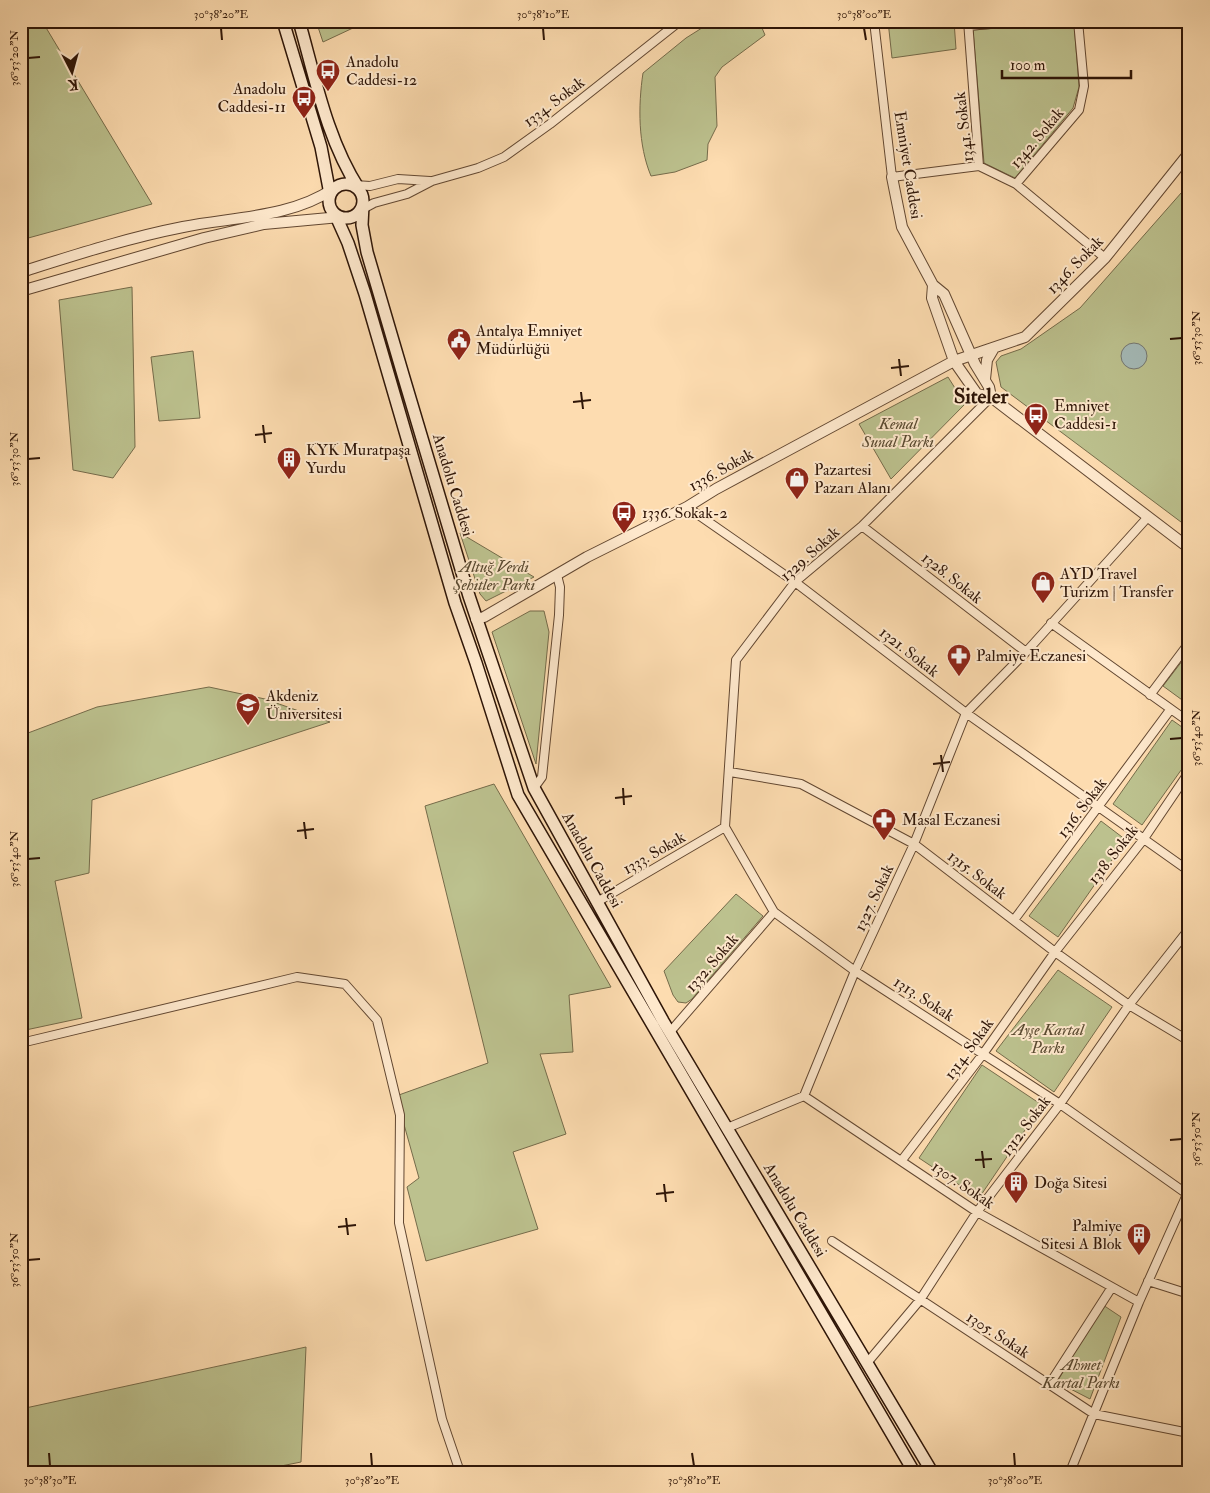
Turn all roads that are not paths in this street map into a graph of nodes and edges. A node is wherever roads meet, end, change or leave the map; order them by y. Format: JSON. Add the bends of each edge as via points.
{"nodes":[{"id":1,"x":283,"y":21,"type":"edge"},
{"id":2,"x":299,"y":21,"type":"edge"},
{"id":3,"x":680,"y":21,"type":"edge"},
{"id":4,"x":874,"y":21,"type":"edge"},
{"id":5,"x":1022,"y":21,"type":"edge"},
{"id":6,"x":1078,"y":21,"type":"edge"},
{"id":7,"x":968,"y":24,"type":"edge"},
{"id":8,"x":1189,"y":153,"type":"edge"},
{"id":9,"x":979,"y":166,"type":"junction"},
{"id":10,"x":892,"y":177,"type":"junction"},
{"id":11,"x":432,"y":181,"type":"junction"},
{"id":12,"x":1016,"y":184,"type":"junction"},
{"id":13,"x":357,"y":187,"type":"junction"},
{"id":14,"x":331,"y":191,"type":"junction"},
{"id":15,"x":362,"y":208,"type":"junction"},
{"id":16,"x":337,"y":216,"type":"junction"},
{"id":17,"x":1105,"y":258,"type":"junction"},
{"id":18,"x":21,"y":272,"type":"edge"},
{"id":19,"x":933,"y":285,"type":"junction"},
{"id":20,"x":21,"y":291,"type":"edge"},
{"id":21,"x":994,"y":348,"type":"junction"},
{"id":22,"x":971,"y":355,"type":"junction"},
{"id":23,"x":954,"y":361,"type":"junction"},
{"id":24,"x":985,"y":380,"type":"junction"},
{"id":25,"x":990,"y":397,"type":"junction"},
{"id":26,"x":687,"y":507,"type":"junction"},
{"id":27,"x":1147,"y":518,"type":"junction"},
{"id":28,"x":862,"y":526,"type":"junction"},
{"id":29,"x":1189,"y":548,"type":"edge"},
{"id":30,"x":557,"y":575,"type":"junction"},
{"id":31,"x":794,"y":582,"type":"junction"},
{"id":32,"x":476,"y":619,"type":"junction"},
{"id":33,"x":462,"y":624,"type":"junction"},
{"id":34,"x":1051,"y":624,"type":"junction"},
{"id":35,"x":1189,"y":643,"type":"edge"},
{"id":36,"x":1026,"y":652,"type":"junction"},
{"id":37,"x":1150,"y":695,"type":"junction"},
{"id":38,"x":1170,"y":710,"type":"junction"},
{"id":39,"x":966,"y":714,"type":"junction"},
{"id":40,"x":1189,"y":722,"type":"edge"},
{"id":41,"x":730,"y":772,"type":"junction"},
{"id":42,"x":1189,"y":772,"type":"edge"},
{"id":43,"x":534,"y":788,"type":"junction"},
{"id":44,"x":1100,"y":807,"type":"junction"},
{"id":45,"x":725,"y":827,"type":"junction"},
{"id":46,"x":1143,"y":840,"type":"junction"},
{"id":47,"x":914,"y":844,"type":"junction"},
{"id":48,"x":1189,"y":871,"type":"edge"},
{"id":49,"x":597,"y":902,"type":"junction"},
{"id":50,"x":774,"y":912,"type":"junction"},
{"id":51,"x":1014,"y":920,"type":"junction"},
{"id":52,"x":1189,"y":929,"type":"edge"},
{"id":53,"x":1055,"y":952,"type":"junction"},
{"id":54,"x":855,"y":971,"type":"junction"},
{"id":55,"x":1129,"y":1004,"type":"junction"},
{"id":56,"x":670,"y":1032,"type":"junction"},
{"id":57,"x":1189,"y":1041,"type":"edge"},
{"id":58,"x":21,"y":1043,"type":"edge"},
{"id":59,"x":983,"y":1054,"type":"junction"},
{"id":60,"x":804,"y":1096,"type":"junction"},
{"id":61,"x":1060,"y":1104,"type":"junction"},
{"id":62,"x":727,"y":1128,"type":"junction"},
{"id":63,"x":902,"y":1160,"type":"junction"},
{"id":64,"x":1188,"y":1192,"type":"edge"},
{"id":65,"x":977,"y":1212,"type":"junction"},
{"id":66,"x":832,"y":1240,"type":"dead end"},
{"id":67,"x":1148,"y":1281,"type":"junction"},
{"id":68,"x":1112,"y":1287,"type":"junction"},
{"id":69,"x":1189,"y":1294,"type":"edge"},
{"id":70,"x":920,"y":1300,"type":"junction"},
{"id":71,"x":1139,"y":1302,"type":"junction"},
{"id":72,"x":867,"y":1363,"type":"junction"},
{"id":73,"x":1049,"y":1385,"type":"junction"},
{"id":74,"x":1094,"y":1414,"type":"junction"},
{"id":75,"x":1189,"y":1433,"type":"edge"},
{"id":76,"x":460,"y":1472,"type":"edge"},
{"id":77,"x":914,"y":1472,"type":"edge"},
{"id":78,"x":932,"y":1472,"type":"edge"},
{"id":79,"x":1070,"y":1472,"type":"edge"}],
"edges":[{"from":1,"to":14,"type":"main road"},
{"from":2,"to":13,"type":"main road","via":[[329,125]]},
{"from":3,"to":11,"type":"street","name":"1334. Sokak","via":[[504,157]]},
{"from":4,"to":10,"type":"street","name":"Emniyet Caddesi"},
{"from":5,"to":7,"type":"street"},
{"from":6,"to":12,"type":"street","name":"1342. Sokak","via":[[1084,86],[1079,110]]},
{"from":7,"to":9,"type":"street","name":"1341. Sokak"},
{"from":8,"to":17,"type":"street","name":"1346. Sokak"},
{"from":9,"to":10,"type":"street"},
{"from":9,"to":12,"type":"street","name":"1341. Sokak"},
{"from":10,"to":19,"type":"street","name":"Emniyet Caddesi","via":[[902,227]]},
{"from":11,"to":13,"type":"street","name":"1334. Sokak","via":[[398,179]]},
{"from":11,"to":15,"type":"street","name":"1334. Sokak","via":[[406,194]]},
{"from":12,"to":17,"type":"street","name":"1341. Sokak"},
{"from":13,"to":14,"type":"main road","via":[[343,184]]},
{"from":13,"to":15,"type":"main road","via":[[364,200]]},
{"from":14,"to":16,"type":"main road","via":[[329,205]]},
{"from":14,"to":18,"type":"street","via":[[286,210],[112,243]]},
{"from":15,"to":16,"type":"main road","via":[[351,218]]},
{"from":15,"to":32,"type":"main road","name":"Anadolu Caddesi","via":[[367,252]]},
{"from":16,"to":20,"type":"street","via":[[264,224],[204,238]]},
{"from":16,"to":33,"type":"main road","name":"Anadolu Caddesi","via":[[365,294]]},
{"from":17,"to":21,"type":"street","name":"1346. Sokak","via":[[1025,337]]},
{"from":19,"to":22,"type":"street","via":[[944,294]]},
{"from":19,"to":23,"type":"street","name":"Emniyet Caddesi","via":[[932,298]]},
{"from":21,"to":22,"type":"street","name":"1346. Sokak"},
{"from":21,"to":24,"type":"street","via":[[987,360]]},
{"from":22,"to":23,"type":"street","name":"1346. Sokak"},
{"from":22,"to":24,"type":"street"},
{"from":23,"to":25,"type":"street","name":"Emniyet Caddesi","via":[[977,394]]},
{"from":23,"to":26,"type":"street","name":"1336. Sokak"},
{"from":24,"to":25,"type":"street"},
{"from":25,"to":27,"type":"street","name":"Emniyet Caddesi"},
{"from":25,"to":28,"type":"street","name":"1329. Sokak"},
{"from":26,"to":30,"type":"street","name":"1336. Sokak"},
{"from":26,"to":31,"type":"street","name":"1321. Sokak"},
{"from":27,"to":29,"type":"street","name":"Emniyet Caddesi"},
{"from":27,"to":34,"type":"street","name":"1327. Sokak"},
{"from":28,"to":31,"type":"street","name":"1329. Sokak"},
{"from":28,"to":36,"type":"street","name":"1328. Sokak"},
{"from":30,"to":32,"type":"street","name":"1336. Sokak"},
{"from":30,"to":43,"type":"street","via":[[559,615],[543,768],[540,782]]},
{"from":31,"to":39,"type":"street","name":"1321. Sokak"},
{"from":31,"to":41,"type":"street","name":"1329. Sokak","via":[[736,660]]},
{"from":32,"to":33,"type":"street"},
{"from":32,"to":43,"type":"main road","name":"Anadolu Caddesi"},
{"from":33,"to":77,"type":"main road","name":"Anadolu Caddesi","via":[[518,795]]},
{"from":34,"to":36,"type":"street","name":"1327. Sokak"},
{"from":34,"to":37,"type":"street"},
{"from":35,"to":37,"type":"street"},
{"from":36,"to":39,"type":"street","name":"1327. Sokak"},
{"from":37,"to":38,"type":"street"},
{"from":38,"to":40,"type":"street"},
{"from":38,"to":44,"type":"street","name":"1316. Sokak"},
{"from":39,"to":44,"type":"street","name":"1321. Sokak"},
{"from":39,"to":47,"type":"street","name":"1327. Sokak"},
{"from":41,"to":45,"type":"street"},
{"from":41,"to":47,"type":"street","name":"1315. Sokak","via":[[801,784]]},
{"from":42,"to":46,"type":"street","name":"1318. Sokak"},
{"from":43,"to":49,"type":"main road","name":"Anadolu Caddesi"},
{"from":44,"to":46,"type":"street","name":"1321. Sokak"},
{"from":44,"to":51,"type":"street","name":"1316. Sokak"},
{"from":45,"to":49,"type":"street","name":"1333. Sokak"},
{"from":45,"to":50,"type":"street","name":"1313. Sokak"},
{"from":46,"to":48,"type":"street","name":"1321. Sokak"},
{"from":46,"to":53,"type":"street","name":"1318. Sokak"},
{"from":47,"to":51,"type":"street","name":"1315. Sokak"},
{"from":47,"to":54,"type":"street","name":"1327. Sokak"},
{"from":49,"to":56,"type":"main road","name":"Anadolu Caddesi"},
{"from":50,"to":54,"type":"street","name":"1313. Sokak"},
{"from":50,"to":56,"type":"street","name":"1332. Sokak"},
{"from":51,"to":53,"type":"street","name":"1315. Sokak"},
{"from":52,"to":55,"type":"street","name":"1312. Sokak"},
{"from":53,"to":55,"type":"street","name":"1315. Sokak"},
{"from":53,"to":59,"type":"street","name":"1314. Sokak"},
{"from":54,"to":59,"type":"street","name":"1313. Sokak"},
{"from":54,"to":60,"type":"street","name":"1327. Sokak"},
{"from":55,"to":57,"type":"street","name":"1315. Sokak"},
{"from":55,"to":61,"type":"street","name":"1312. Sokak"},
{"from":56,"to":62,"type":"main road","name":"Anadolu Caddesi"},
{"from":58,"to":76,"type":"street","via":[[297,977],[345,984],[377,1020],[398,1106],[399,1223],[442,1419]]},
{"from":59,"to":61,"type":"street","name":"1313. Sokak"},
{"from":59,"to":63,"type":"street","name":"1314. Sokak"},
{"from":60,"to":62,"type":"street"},
{"from":60,"to":63,"type":"street","name":"1307. Sokak"},
{"from":61,"to":64,"type":"street","name":"1313. Sokak"},
{"from":61,"to":65,"type":"street","name":"1312. Sokak"},
{"from":62,"to":72,"type":"main road","name":"Anadolu Caddesi"},
{"from":63,"to":65,"type":"street","name":"1307. Sokak"},
{"from":64,"to":67,"type":"street"},
{"from":65,"to":68,"type":"street","name":"1307. Sokak"},
{"from":65,"to":70,"type":"street","name":"1312. Sokak"},
{"from":66,"to":70,"type":"street","name":"1305. Sokak"},
{"from":67,"to":69,"type":"street"},
{"from":67,"to":71,"type":"street"},
{"from":68,"to":71,"type":"street","name":"1307. Sokak"},
{"from":68,"to":73,"type":"street"},
{"from":70,"to":72,"type":"street","name":"1312. Sokak"},
{"from":70,"to":73,"type":"street","name":"1305. Sokak"},
{"from":71,"to":74,"type":"street"},
{"from":72,"to":78,"type":"main road","name":"Anadolu Caddesi"},
{"from":73,"to":74,"type":"street","name":"1305. Sokak"},
{"from":74,"to":75,"type":"street","name":"1305. Sokak"},
{"from":74,"to":79,"type":"street"}]}
